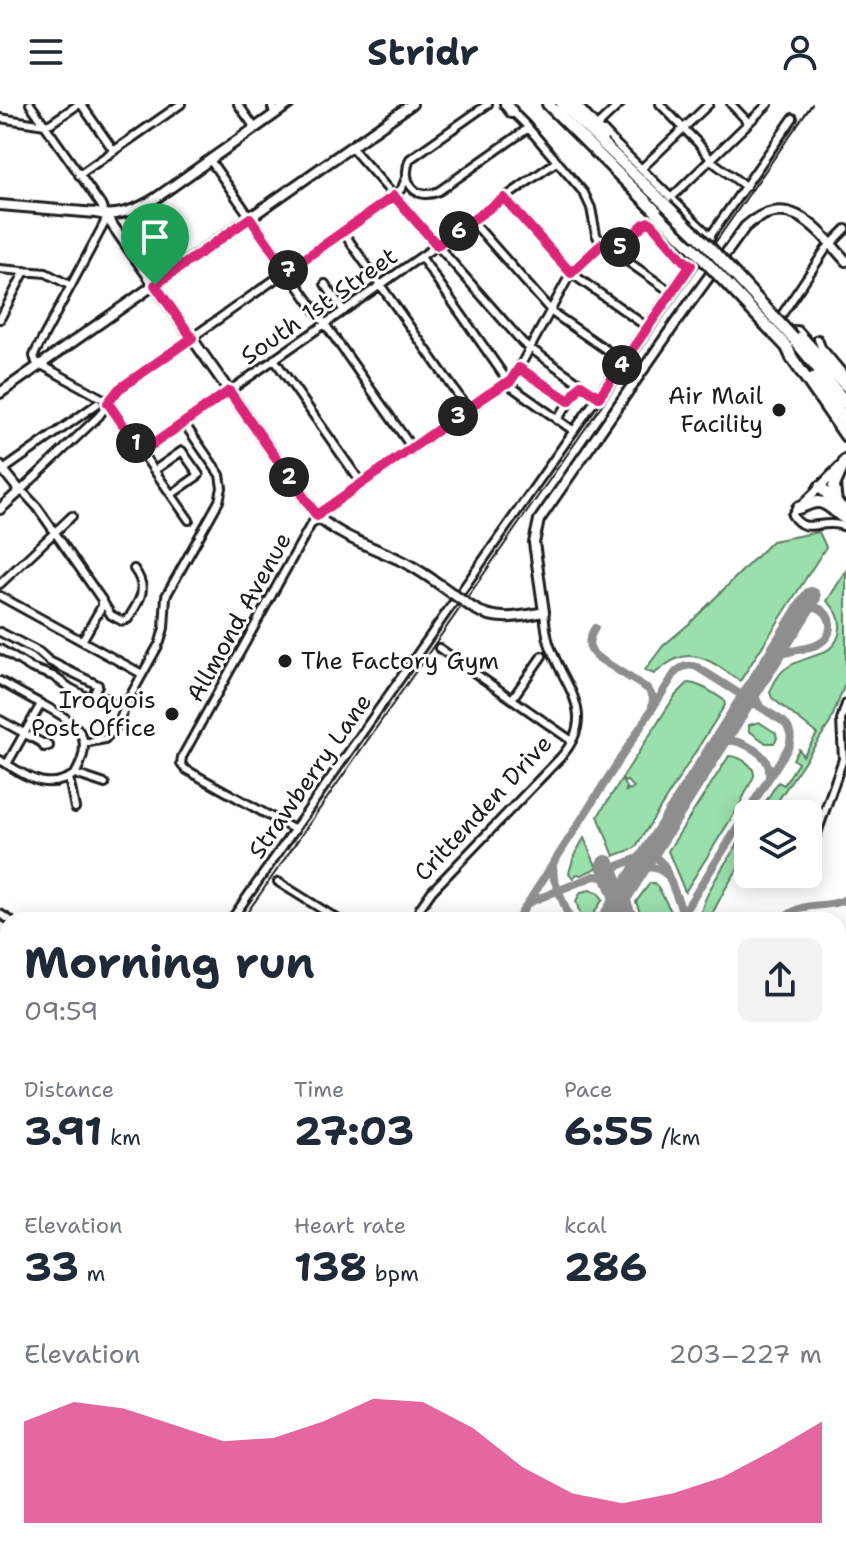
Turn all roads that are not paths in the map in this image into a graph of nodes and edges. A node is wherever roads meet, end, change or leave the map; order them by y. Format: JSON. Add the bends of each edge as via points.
{"nodes":[{"id":1,"x":30,"y":104,"type":"edge"},
{"id":2,"x":80,"y":104,"type":"edge"},
{"id":3,"x":181,"y":104,"type":"edge"},
{"id":4,"x":238,"y":104,"type":"edge"},
{"id":5,"x":289,"y":104,"type":"edge"},
{"id":6,"x":412,"y":104,"type":"edge"},
{"id":7,"x":487,"y":104,"type":"edge"},
{"id":8,"x":541,"y":104,"type":"edge"},
{"id":9,"x":548,"y":104,"type":"edge"},
{"id":10,"x":562,"y":104,"type":"edge"},
{"id":11,"x":574,"y":104,"type":"edge"},
{"id":12,"x":581,"y":104,"type":"edge"},
{"id":13,"x":620,"y":104,"type":"edge"},
{"id":14,"x":660,"y":104,"type":"edge"},
{"id":15,"x":709,"y":104,"type":"edge"},
{"id":16,"x":731,"y":104,"type":"edge"},
{"id":17,"x":768,"y":104,"type":"edge"},
{"id":18,"x":506,"y":106,"type":"edge"},
{"id":19,"x":276,"y":109,"type":"edge"},
{"id":20,"x":0,"y":118,"type":"edge"},
{"id":21,"x":793,"y":118,"type":"dead end"},
{"id":22,"x":748,"y":122,"type":"junction"},
{"id":23,"x":599,"y":124,"type":"junction"},
{"id":24,"x":45,"y":125,"type":"junction"},
{"id":25,"x":255,"y":128,"type":"junction"},
{"id":26,"x":684,"y":128,"type":"junction"},
{"id":27,"x":527,"y":129,"type":"junction"},
{"id":28,"x":351,"y":147,"type":"junction"},
{"id":29,"x":114,"y":151,"type":"junction"},
{"id":30,"x":613,"y":155,"type":"junction"},
{"id":31,"x":711,"y":159,"type":"junction"},
{"id":32,"x":210,"y":160,"type":"junction"},
{"id":33,"x":556,"y":162,"type":"junction"},
{"id":34,"x":641,"y":169,"type":"junction"},
{"id":35,"x":79,"y":175,"type":"junction"},
{"id":36,"x":406,"y":178,"type":"junction"},
{"id":37,"x":629,"y":184,"type":"junction"},
{"id":38,"x":746,"y":187,"type":"junction"},
{"id":39,"x":417,"y":191,"type":"junction"},
{"id":40,"x":397,"y":194,"type":"junction"},
{"id":41,"x":504,"y":198,"type":"junction"},
{"id":42,"x":668,"y":202,"type":"junction"},
{"id":43,"x":0,"y":205,"type":"edge"},
{"id":44,"x":106,"y":216,"type":"junction"},
{"id":45,"x":250,"y":218,"type":"junction"},
{"id":46,"x":472,"y":221,"type":"junction"},
{"id":47,"x":846,"y":229,"type":"edge"},
{"id":48,"x":343,"y":232,"type":"junction"},
{"id":49,"x":710,"y":242,"type":"junction"},
{"id":50,"x":602,"y":244,"type":"junction"},
{"id":51,"x":831,"y":244,"type":"junction"},
{"id":52,"x":437,"y":245,"type":"junction"},
{"id":53,"x":615,"y":252,"type":"junction"},
{"id":54,"x":421,"y":257,"type":"junction"},
{"id":55,"x":846,"y":261,"type":"edge"},
{"id":56,"x":691,"y":265,"type":"junction"},
{"id":57,"x":0,"y":269,"type":"edge"},
{"id":58,"x":25,"y":271,"type":"junction"},
{"id":59,"x":287,"y":271,"type":"junction"},
{"id":60,"x":571,"y":273,"type":"junction"},
{"id":61,"x":325,"y":284,"type":"dead end"},
{"id":62,"x":155,"y":285,"type":"junction"},
{"id":63,"x":381,"y":285,"type":"junction"},
{"id":64,"x":71,"y":286,"type":"junction"},
{"id":65,"x":671,"y":292,"type":"junction"},
{"id":66,"x":550,"y":310,"type":"junction"},
{"id":67,"x":344,"y":311,"type":"junction"},
{"id":68,"x":0,"y":319,"type":"edge"},
{"id":69,"x":324,"y":325,"type":"junction"},
{"id":70,"x":647,"y":327,"type":"junction"},
{"id":71,"x":768,"y":334,"type":"dead end"},
{"id":72,"x":192,"y":338,"type":"junction"},
{"id":73,"x":792,"y":339,"type":"junction"},
{"id":74,"x":818,"y":339,"type":"dead end"},
{"id":75,"x":530,"y":348,"type":"junction"},
{"id":76,"x":274,"y":359,"type":"junction"},
{"id":77,"x":624,"y":362,"type":"junction"},
{"id":78,"x":39,"y":363,"type":"junction"},
{"id":79,"x":519,"y":368,"type":"junction"},
{"id":80,"x":846,"y":377,"type":"edge"},
{"id":81,"x":509,"y":383,"type":"junction"},
{"id":82,"x":581,"y":385,"type":"junction"},
{"id":83,"x":846,"y":386,"type":"edge"},
{"id":84,"x":229,"y":391,"type":"junction"},
{"id":85,"x":0,"y":393,"type":"edge"},
{"id":86,"x":599,"y":397,"type":"junction"},
{"id":87,"x":569,"y":401,"type":"junction"},
{"id":88,"x":108,"y":403,"type":"junction"},
{"id":89,"x":846,"y":403,"type":"edge"},
{"id":90,"x":97,"y":404,"type":"dead end"},
{"id":91,"x":468,"y":409,"type":"junction"},
{"id":92,"x":557,"y":420,"type":"junction"},
{"id":93,"x":184,"y":423,"type":"junction"},
{"id":94,"x":845,"y":429,"type":"edge"},
{"id":95,"x":574,"y":431,"type":"junction"},
{"id":96,"x":412,"y":448,"type":"junction"},
{"id":97,"x":142,"y":452,"type":"junction"},
{"id":98,"x":846,"y":461,"type":"edge"},
{"id":99,"x":1,"y":469,"type":"edge"},
{"id":100,"x":155,"y":470,"type":"junction"},
{"id":101,"x":362,"y":484,"type":"junction"},
{"id":102,"x":818,"y":488,"type":"junction"},
{"id":103,"x":20,"y":491,"type":"junction"},
{"id":104,"x":172,"y":494,"type":"junction"},
{"id":105,"x":836,"y":503,"type":"junction"},
{"id":106,"x":0,"y":509,"type":"edge"},
{"id":107,"x":796,"y":510,"type":"junction"},
{"id":108,"x":846,"y":512,"type":"edge"},
{"id":109,"x":72,"y":516,"type":"dead end"},
{"id":110,"x":317,"y":516,"type":"junction"},
{"id":111,"x":846,"y":518,"type":"edge"},
{"id":112,"x":189,"y":520,"type":"dead end"},
{"id":113,"x":846,"y":527,"type":"edge"},
{"id":114,"x":54,"y":532,"type":"junction"},
{"id":115,"x":134,"y":569,"type":"dead end"},
{"id":116,"x":0,"y":584,"type":"edge"},
{"id":117,"x":0,"y":596,"type":"edge"},
{"id":118,"x":102,"y":604,"type":"junction"},
{"id":119,"x":544,"y":612,"type":"junction"},
{"id":120,"x":0,"y":632,"type":"edge"},
{"id":121,"x":82,"y":641,"type":"junction"},
{"id":122,"x":439,"y":648,"type":"dead end"},
{"id":123,"x":0,"y":649,"type":"edge"},
{"id":124,"x":542,"y":656,"type":"dead end"},
{"id":125,"x":142,"y":674,"type":"junction"},
{"id":126,"x":0,"y":681,"type":"edge"},
{"id":127,"x":106,"y":698,"type":"dead end"},
{"id":128,"x":512,"y":699,"type":"junction"},
{"id":129,"x":41,"y":704,"type":"junction"},
{"id":130,"x":846,"y":704,"type":"edge"},
{"id":131,"x":124,"y":708,"type":"junction"},
{"id":132,"x":0,"y":720,"type":"edge"},
{"id":133,"x":24,"y":733,"type":"junction"},
{"id":134,"x":572,"y":741,"type":"junction"},
{"id":135,"x":42,"y":743,"type":"dead end"},
{"id":136,"x":84,"y":743,"type":"junction"},
{"id":137,"x":3,"y":762,"type":"edge"},
{"id":138,"x":72,"y":776,"type":"junction"},
{"id":139,"x":105,"y":784,"type":"dead end"},
{"id":140,"x":75,"y":808,"type":"dead end"},
{"id":141,"x":822,"y":819,"type":"edge"},
{"id":142,"x":295,"y":830,"type":"junction"},
{"id":143,"x":278,"y":882,"type":"dead end"},
{"id":144,"x":237,"y":912,"type":"edge"},
{"id":145,"x":326,"y":912,"type":"edge"},
{"id":146,"x":419,"y":912,"type":"edge"}],
"edges":[{"from":1,"to":24,"type":"street"},
{"from":2,"to":24,"type":"street"},
{"from":2,"to":29,"type":"street"},
{"from":3,"to":29,"type":"street"},
{"from":4,"to":25,"type":"street"},
{"from":5,"to":19,"type":"main road"},
{"from":6,"to":28,"type":"main road"},
{"from":7,"to":36,"type":"street","via":[[410,159]]},
{"from":8,"to":37,"type":"highway"},
{"from":9,"to":37,"type":"highway"},
{"from":10,"to":30,"type":"highway"},
{"from":11,"to":30,"type":"highway","via":[[610,144]]},
{"from":12,"to":23,"type":"street"},
{"from":13,"to":23,"type":"street"},
{"from":14,"to":26,"type":"street"},
{"from":15,"to":26,"type":"street"},
{"from":16,"to":22,"type":"street"},
{"from":17,"to":22,"type":"street"},
{"from":18,"to":27,"type":"street"},
{"from":18,"to":27,"type":"street"},
{"from":19,"to":25,"type":"main road"},
{"from":20,"to":24,"type":"street"},
{"from":21,"to":38,"type":"street","name":"Strawberry Lane"},
{"from":22,"to":31,"type":"street"},
{"from":23,"to":34,"type":"street"},
{"from":24,"to":35,"type":"street"},
{"from":25,"to":32,"type":"main road"},
{"from":26,"to":31,"type":"street"},
{"from":26,"to":34,"type":"street"},
{"from":27,"to":33,"type":"street"},
{"from":27,"to":39,"type":"street","via":[[439,191]]},
{"from":28,"to":40,"type":"street"},
{"from":28,"to":45,"type":"main road"},
{"from":29,"to":35,"type":"street"},
{"from":30,"to":42,"type":"highway"},
{"from":31,"to":38,"type":"street"},
{"from":31,"to":42,"type":"street"},
{"from":32,"to":44,"type":"main road","via":[[147,204]]},
{"from":32,"to":45,"type":"street"},
{"from":33,"to":41,"type":"street","name":"South 1st Street"},
{"from":33,"to":50,"type":"street","via":[[588,201]]},
{"from":34,"to":42,"type":"street"},
{"from":35,"to":44,"type":"street"},
{"from":36,"to":39,"type":"street"},
{"from":36,"to":40,"type":"street"},
{"from":37,"to":73,"type":"highway","bridge":true,"via":[[748,304]]},
{"from":38,"to":49,"type":"street","name":"Strawberry Lane"},
{"from":39,"to":40,"type":"street"},
{"from":40,"to":48,"type":"street"},
{"from":40,"to":52,"type":"street"},
{"from":41,"to":46,"type":"street","name":"South 1st Street"},
{"from":41,"to":60,"type":"street"},
{"from":42,"to":49,"type":"highway","bridge":true},
{"from":43,"to":44,"type":"main road"},
{"from":44,"to":62,"type":"main road"},
{"from":44,"to":64,"type":"street"},
{"from":45,"to":59,"type":"street"},
{"from":45,"to":62,"type":"main road"},
{"from":46,"to":52,"type":"street","name":"South 1st Street"},
{"from":46,"to":66,"type":"street"},
{"from":47,"to":51,"type":"street"},
{"from":48,"to":59,"type":"street"},
{"from":48,"to":63,"type":"street"},
{"from":49,"to":56,"type":"street","name":"Strawberry Lane"},
{"from":49,"to":73,"type":"highway","bridge":true},
{"from":50,"to":53,"type":"street"},
{"from":50,"to":60,"type":"street","name":"Allmond Avenue"},
{"from":51,"to":55,"type":"main road","name":"Crittenden Drive"},
{"from":51,"to":71,"type":"street"},
{"from":51,"to":119,"type":"main road","name":"Crittenden Drive","via":[[804,217],[781,212],[752,221],[739,235],[539,520],[534,543]]},
{"from":52,"to":54,"type":"street","name":"South 1st Street"},
{"from":52,"to":75,"type":"street"},
{"from":53,"to":56,"type":"street","via":[[649,222]]},
{"from":53,"to":65,"type":"street"},
{"from":54,"to":63,"type":"street","name":"South 1st Street"},
{"from":54,"to":81,"type":"street"},
{"from":56,"to":65,"type":"street","name":"Strawberry Lane"},
{"from":57,"to":58,"type":"street"},
{"from":58,"to":64,"type":"street","via":[[46,273]]},
{"from":58,"to":68,"type":"street"},
{"from":59,"to":69,"type":"street"},
{"from":59,"to":72,"type":"street"},
{"from":60,"to":66,"type":"street","name":"Allmond Avenue"},
{"from":60,"to":70,"type":"street"},
{"from":61,"to":67,"type":"street"},
{"from":62,"to":72,"type":"main road"},
{"from":62,"to":78,"type":"main road"},
{"from":63,"to":67,"type":"street","name":"South 1st Street"},
{"from":63,"to":91,"type":"street"},
{"from":64,"to":78,"type":"street","via":[[35,354]]},
{"from":65,"to":70,"type":"street","name":"Strawberry Lane"},
{"from":66,"to":75,"type":"street","name":"Allmond Avenue"},
{"from":66,"to":77,"type":"street"},
{"from":67,"to":69,"type":"street","name":"South 1st Street"},
{"from":69,"to":76,"type":"street","name":"South 1st Street"},
{"from":69,"to":96,"type":"street"},
{"from":70,"to":77,"type":"street","name":"Strawberry Lane"},
{"from":72,"to":84,"type":"main road"},
{"from":72,"to":88,"type":"street","via":[[119,389]]},
{"from":73,"to":83,"type":"highway"},
{"from":73,"to":89,"type":"highway"},
{"from":73,"to":94,"type":"highway","via":[[792,358]]},
{"from":74,"to":80,"type":"street"},
{"from":75,"to":79,"type":"street","name":"Allmond Avenue"},
{"from":75,"to":82,"type":"street"},
{"from":76,"to":84,"type":"street","name":"South 1st Street"},
{"from":76,"to":101,"type":"street"},
{"from":77,"to":86,"type":"street","name":"Strawberry Lane"},
{"from":78,"to":85,"type":"main road"},
{"from":78,"to":88,"type":"street"},
{"from":79,"to":81,"type":"street","name":"Allmond Avenue"},
{"from":79,"to":87,"type":"street"},
{"from":81,"to":91,"type":"street","name":"Allmond Avenue"},
{"from":81,"to":92,"type":"street"},
{"from":82,"to":86,"type":"street"},
{"from":82,"to":87,"type":"street"},
{"from":84,"to":93,"type":"street","name":"South 1st Street"},
{"from":84,"to":110,"type":"main road"},
{"from":86,"to":95,"type":"street","name":"Strawberry Lane"},
{"from":87,"to":92,"type":"street"},
{"from":88,"to":97,"type":"street"},
{"from":88,"to":103,"type":"street"},
{"from":90,"to":99,"type":"street"},
{"from":91,"to":96,"type":"street","name":"Allmond Avenue"},
{"from":92,"to":95,"type":"street"},
{"from":93,"to":97,"type":"street","name":"South 1st Street"},
{"from":93,"to":125,"type":"street","via":[[221,479],[220,497],[166,596],[164,628]]},
{"from":95,"to":142,"type":"street","name":"Strawberry Lane"},
{"from":96,"to":101,"type":"street","name":"Allmond Avenue"},
{"from":97,"to":100,"type":"street"},
{"from":98,"to":102,"type":"main road"},
{"from":98,"to":105,"type":"highway","via":[[834,486]]},
{"from":99,"to":103,"type":"main road"},
{"from":100,"to":104,"type":"street"},
{"from":100,"to":104,"type":"street","via":[[182,451],[199,475]]},
{"from":101,"to":110,"type":"street","name":"Allmond Avenue"},
{"from":102,"to":105,"type":"highway"},
{"from":102,"to":107,"type":"street"},
{"from":102,"to":111,"type":"highway"},
{"from":103,"to":106,"type":"main road"},
{"from":103,"to":114,"type":"street"},
{"from":104,"to":112,"type":"street"},
{"from":105,"to":108,"type":"highway"},
{"from":107,"to":111,"type":"highway","via":[[822,502]]},
{"from":107,"to":113,"type":"street","via":[[794,519],[803,525]]},
{"from":109,"to":114,"type":"street"},
{"from":110,"to":119,"type":"main road","bridge":true,"via":[[406,563],[487,615]]},
{"from":110,"to":142,"type":"street","name":"Allmond Avenue","via":[[181,762]]},
{"from":114,"to":116,"type":"street"},
{"from":114,"to":118,"type":"street"},
{"from":115,"to":118,"type":"street","via":[[143,590],[128,619],[112,616]]},
{"from":117,"to":121,"type":"street"},
{"from":118,"to":121,"type":"street"},
{"from":119,"to":134,"type":"street","name":"Crittenden Drive","via":[[549,645],[577,707]]},
{"from":120,"to":123,"type":"street","via":[[98,685],[91,699]]},
{"from":121,"to":125,"type":"street"},
{"from":122,"to":128,"type":"street"},
{"from":124,"to":128,"type":"street"},
{"from":125,"to":131,"type":"street"},
{"from":126,"to":129,"type":"street"},
{"from":127,"to":131,"type":"street"},
{"from":128,"to":134,"type":"street"},
{"from":129,"to":133,"type":"street"},
{"from":129,"to":136,"type":"street","via":[[75,725]]},
{"from":130,"to":141,"type":"street","via":[[841,720],[843,759]]},
{"from":131,"to":136,"type":"street","via":[[105,739]]},
{"from":132,"to":133,"type":"street"},
{"from":133,"to":135,"type":"street"},
{"from":133,"to":137,"type":"street"},
{"from":134,"to":146,"type":"street","name":"Crittenden Drive","via":[[435,888]]},
{"from":136,"to":138,"type":"street"},
{"from":137,"to":138,"type":"street","via":[[39,782]]},
{"from":138,"to":139,"type":"street"},
{"from":138,"to":140,"type":"street"},
{"from":142,"to":144,"type":"street","name":"Strawberry Lane"},
{"from":143,"to":145,"type":"street"}]}
